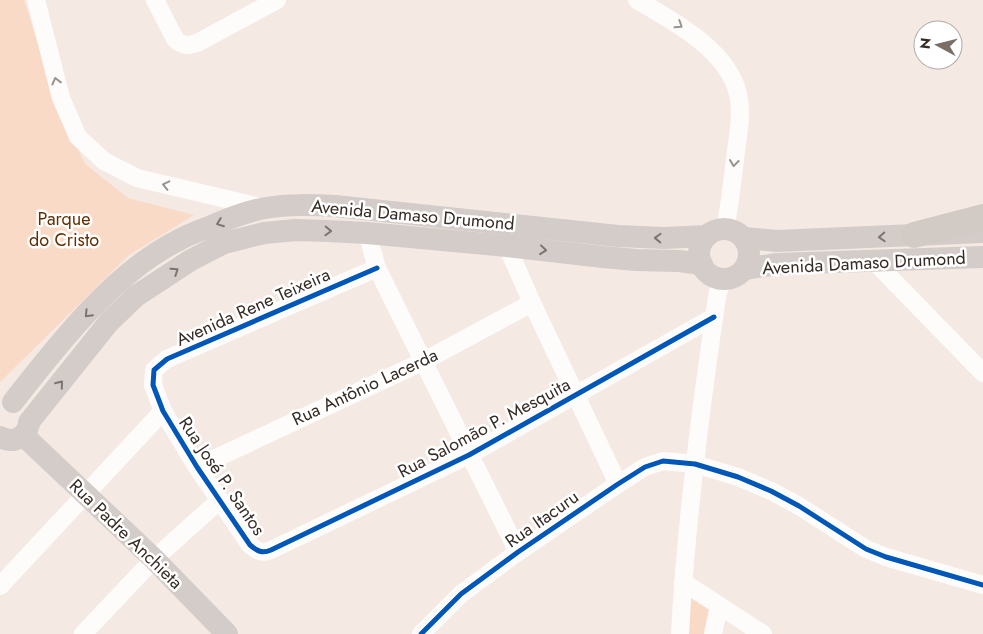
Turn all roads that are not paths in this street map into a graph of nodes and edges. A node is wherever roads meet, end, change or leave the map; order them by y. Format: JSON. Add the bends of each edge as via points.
{"nodes":[{"id":1,"x":36,"y":0,"type":"edge"},
{"id":2,"x":155,"y":0,"type":"edge"},
{"id":3,"x":277,"y":0,"type":"edge"},
{"id":4,"x":637,"y":0,"type":"edge"},
{"id":5,"x":265,"y":208,"type":"junction"},
{"id":6,"x":983,"y":217,"type":"edge"},
{"id":7,"x":983,"y":232,"type":"edge"},
{"id":8,"x":366,"y":233,"type":"junction"},
{"id":9,"x":725,"y":234,"type":"junction"},
{"id":10,"x":914,"y":235,"type":"junction"},
{"id":11,"x":507,"y":246,"type":"junction"},
{"id":12,"x":983,"y":257,"type":"edge"},
{"id":13,"x":874,"y":261,"type":"junction"},
{"id":14,"x":702,"y":264,"type":"junction"},
{"id":15,"x":376,"y":268,"type":"junction"},
{"id":16,"x":734,"y":274,"type":"junction"},
{"id":17,"x":532,"y":303,"type":"junction"},
{"id":18,"x":714,"y":316,"type":"junction"},
{"id":19,"x":424,"y":361,"type":"junction"},
{"id":20,"x":983,"y":373,"type":"edge"},
{"id":21,"x":575,"y":394,"type":"junction"},
{"id":22,"x":6,"y":404,"type":"edge"},
{"id":23,"x":163,"y":411,"type":"junction"},
{"id":24,"x":13,"y":437,"type":"edge"},
{"id":25,"x":469,"y":455,"type":"junction"},
{"id":26,"x":695,"y":464,"type":"junction"},
{"id":27,"x":197,"y":467,"type":"junction"},
{"id":28,"x":618,"y":484,"type":"junction"},
{"id":29,"x":86,"y":493,"type":"junction"},
{"id":30,"x":220,"y":500,"type":"junction"},
{"id":31,"x":261,"y":552,"type":"joint"},
{"id":32,"x":518,"y":552,"type":"junction"},
{"id":33,"x":154,"y":559,"type":"junction"},
{"id":34,"x":683,"y":582,"type":"junction"},
{"id":35,"x":983,"y":585,"type":"edge"},
{"id":36,"x":0,"y":586,"type":"edge"},
{"id":37,"x":719,"y":606,"type":"junction"},
{"id":38,"x":225,"y":633,"type":"edge"},
{"id":39,"x":83,"y":634,"type":"edge"},
{"id":40,"x":421,"y":634,"type":"edge"},
{"id":41,"x":680,"y":634,"type":"edge"},
{"id":42,"x":713,"y":634,"type":"edge"},
{"id":43,"x":763,"y":634,"type":"edge"}],
"edges":[{"from":5,"to":1,"type":"street","one_way":true,"via":[[137,178],[104,161],[78,137],[60,98]]},
{"from":2,"to":3,"type":"street","via":[[175,38],[184,45],[197,43]]},
{"from":4,"to":9,"type":"street","one_way":true,"via":[[681,25],[710,49],[728,70],[738,94],[738,136]]},
{"from":9,"to":5,"type":"main road","name":"Avenida Damaso Drumond","one_way":true,"via":[[664,238],[618,236],[335,206],[301,204]]},
{"from":5,"to":22,"type":"main road","name":"Avenida Damaso Drumond","one_way":true,"via":[[176,241],[142,263],[110,291]]},
{"from":6,"to":10,"type":"highway"},
{"from":7,"to":10,"type":"main road","name":"Avenida Damaso Drumond"},
{"from":8,"to":11,"type":"main road","name":"Avenida Damaso Drumond"},
{"from":8,"to":15,"type":"street"},
{"from":24,"to":8,"type":"main road","name":"Avenida Damaso Drumond","one_way":true,"via":[[109,322],[136,296],[191,260],[224,243],[264,233],[296,230]]},
{"from":10,"to":9,"type":"main road","name":"Avenida Damaso Drumond","one_way":true,"via":[[777,241]]},
{"from":9,"to":14,"type":"main road","via":[[700,246]]},
{"from":9,"to":16,"type":"main road","via":[[748,244],[749,257]]},
{"from":11,"to":14,"type":"main road","name":"Avenida Damaso Drumond","one_way":true},
{"from":11,"to":17,"type":"street"},
{"from":12,"to":13,"type":"main road","name":"Avenida Damaso Drumond"},
{"from":13,"to":16,"type":"main road","name":"Avenida Damaso Drumond","via":[[777,264]]},
{"from":13,"to":20,"type":"street"},
{"from":14,"to":16,"type":"main road","via":[[711,275]]},
{"from":15,"to":19,"type":"street"},
{"from":15,"to":23,"type":"street","name":"Avenida Rene Teixeira","via":[[167,359],[154,370],[153,385]]},
{"from":16,"to":18,"type":"street","via":[[718,291]]},
{"from":17,"to":19,"type":"street","name":"Rua Antônio Lacerda"},
{"from":17,"to":21,"type":"street"},
{"from":18,"to":21,"type":"street","name":"Rua Salomão P. Mesquita"},
{"from":18,"to":26,"type":"street"},
{"from":19,"to":25,"type":"street"},
{"from":19,"to":27,"type":"street","name":"Rua Antônio Lacerda"},
{"from":21,"to":25,"type":"street","name":"Rua Salomão P. Mesquita"},
{"from":21,"to":28,"type":"street"},
{"from":22,"to":24,"type":"main road","name":"Rua Padre Anchieta","via":[[18,404],[27,411]]},
{"from":23,"to":27,"type":"street","name":"Rua José P. Santos"},
{"from":23,"to":29,"type":"street"},
{"from":24,"to":29,"type":"main road","name":"Rua Padre Anchieta"},
{"from":25,"to":31,"type":"street","name":"Rua Salomão P. Mesquita"},
{"from":25,"to":32,"type":"street"},
{"from":26,"to":28,"type":"street","name":"Rua Itacuru","via":[[663,461],[645,467]]},
{"from":26,"to":34,"type":"street"},
{"from":26,"to":35,"type":"street","name":"Rua Itacuru","via":[[771,491],[866,549]]},
{"from":27,"to":30,"type":"street","name":"Rua José P. Santos"},
{"from":28,"to":32,"type":"street","name":"Rua Itacuru"},
{"from":29,"to":33,"type":"main road","name":"Rua Padre Anchieta"},
{"from":29,"to":36,"type":"street"},
{"from":30,"to":31,"type":"street","name":"Rua José P. Santos","via":[[250,545]]},
{"from":30,"to":33,"type":"street"},
{"from":32,"to":40,"type":"street","name":"Rua Itacuru","via":[[461,594]]},
{"from":33,"to":38,"type":"main road","name":"Rua Padre Anchieta"},
{"from":33,"to":39,"type":"street"},
{"from":34,"to":37,"type":"street"},
{"from":34,"to":41,"type":"street"},
{"from":37,"to":42,"type":"street"},
{"from":37,"to":43,"type":"street"}]}
